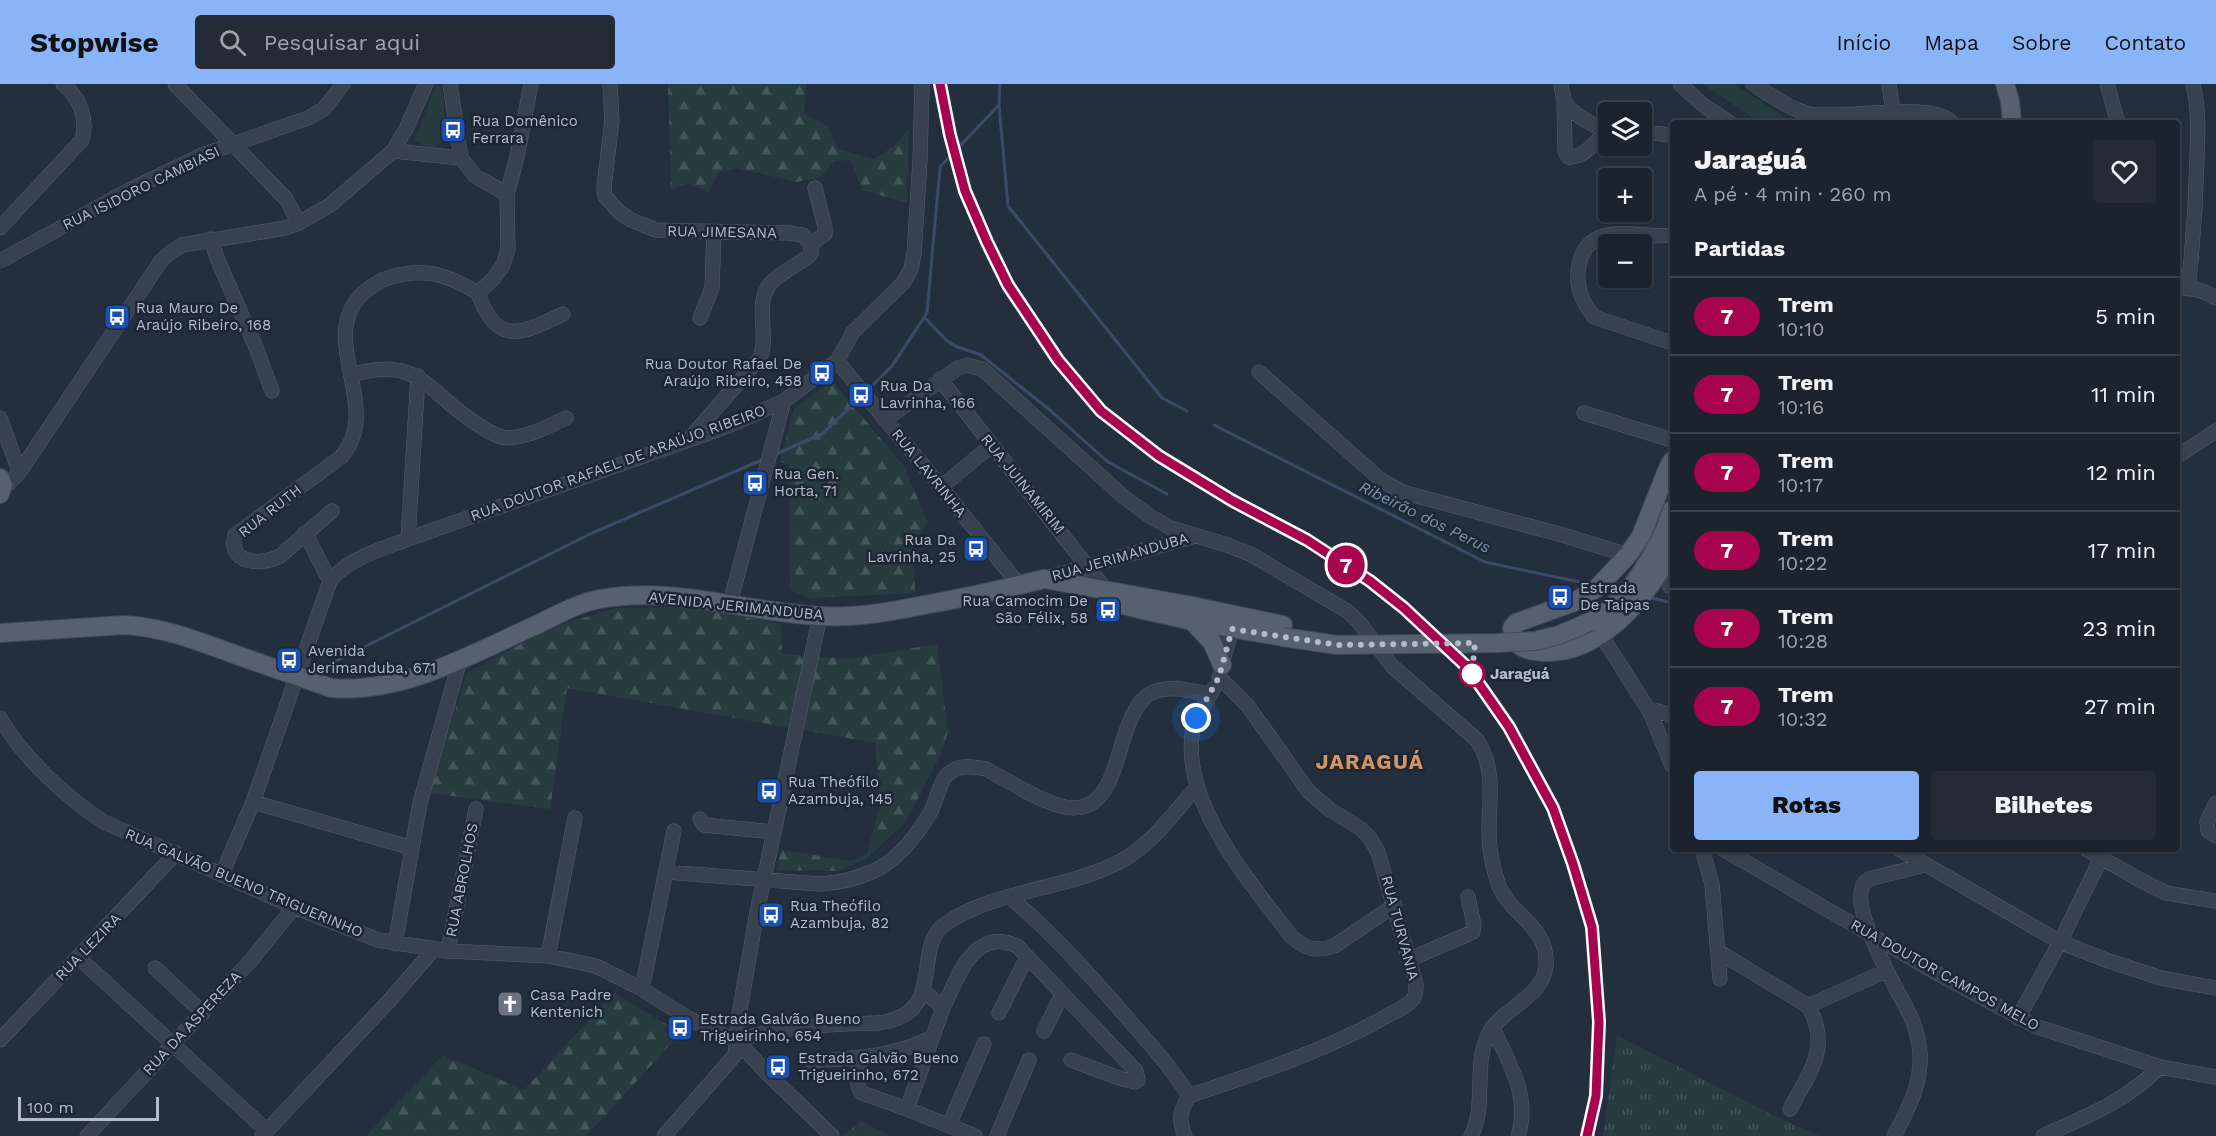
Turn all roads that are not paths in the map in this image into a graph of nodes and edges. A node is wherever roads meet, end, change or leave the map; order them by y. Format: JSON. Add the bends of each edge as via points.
{"nodes":[{"id":1,"x":63,"y":84,"type":"edge"},
{"id":2,"x":175,"y":84,"type":"edge"},
{"id":3,"x":343,"y":84,"type":"edge"},
{"id":4,"x":426,"y":84,"type":"edge"},
{"id":5,"x":450,"y":84,"type":"edge"},
{"id":6,"x":531,"y":84,"type":"edge"},
{"id":7,"x":610,"y":84,"type":"edge"},
{"id":8,"x":922,"y":84,"type":"edge"},
{"id":9,"x":1561,"y":84,"type":"edge"},
{"id":10,"x":1680,"y":84,"type":"edge"},
{"id":11,"x":1753,"y":84,"type":"edge"},
{"id":12,"x":1890,"y":84,"type":"edge"},
{"id":13,"x":2005,"y":84,"type":"edge"},
{"id":14,"x":2107,"y":84,"type":"edge"},
{"id":15,"x":2193,"y":84,"type":"edge"},
{"id":16,"x":1564,"y":102,"type":"junction"},
{"id":17,"x":1893,"y":112,"type":"junction"},
{"id":18,"x":1722,"y":120,"type":"edge"},
{"id":19,"x":1950,"y":120,"type":"edge"},
{"id":20,"x":2012,"y":120,"type":"edge"},
{"id":21,"x":2117,"y":120,"type":"edge"},
{"id":22,"x":1598,"y":126,"type":"edge"},
{"id":23,"x":1652,"y":133,"type":"edge"},
{"id":24,"x":1670,"y":135,"type":"edge"},
{"id":25,"x":1598,"y":139,"type":"edge"},
{"id":26,"x":232,"y":144,"type":"junction"},
{"id":27,"x":393,"y":151,"type":"junction"},
{"id":28,"x":461,"y":158,"type":"junction"},
{"id":29,"x":815,"y":188,"type":"dead end"},
{"id":30,"x":507,"y":195,"type":"junction"},
{"id":31,"x":299,"y":223,"type":"junction"},
{"id":32,"x":0,"y":228,"type":"edge"},
{"id":33,"x":714,"y":232,"type":"junction"},
{"id":34,"x":1670,"y":235,"type":"edge"},
{"id":35,"x":212,"y":239,"type":"junction"},
{"id":36,"x":811,"y":244,"type":"junction"},
{"id":37,"x":0,"y":261,"type":"edge"},
{"id":38,"x":2182,"y":289,"type":"edge"},
{"id":39,"x":478,"y":292,"type":"junction"},
{"id":40,"x":2216,"y":298,"type":"edge"},
{"id":41,"x":563,"y":314,"type":"dead end"},
{"id":42,"x":700,"y":318,"type":"dead end"},
{"id":43,"x":1670,"y":342,"type":"edge"},
{"id":44,"x":837,"y":361,"type":"junction"},
{"id":45,"x":1259,"y":372,"type":"dead end"},
{"id":46,"x":352,"y":375,"type":"junction"},
{"id":47,"x":418,"y":376,"type":"junction"},
{"id":48,"x":940,"y":379,"type":"junction"},
{"id":49,"x":272,"y":391,"type":"dead end"},
{"id":50,"x":784,"y":401,"type":"junction"},
{"id":51,"x":1584,"y":413,"type":"dead end"},
{"id":52,"x":0,"y":418,"type":"edge"},
{"id":53,"x":566,"y":418,"type":"dead end"},
{"id":54,"x":885,"y":420,"type":"junction"},
{"id":55,"x":2216,"y":431,"type":"edge"},
{"id":56,"x":1670,"y":439,"type":"edge"},
{"id":57,"x":688,"y":440,"type":"junction"},
{"id":58,"x":992,"y":445,"type":"junction"},
{"id":59,"x":2180,"y":454,"type":"edge"},
{"id":60,"x":1670,"y":464,"type":"edge"},
{"id":61,"x":6,"y":479,"type":"edge"},
{"id":62,"x":941,"y":487,"type":"junction"},
{"id":63,"x":332,"y":511,"type":"dead end"},
{"id":64,"x":1670,"y":518,"type":"edge"},
{"id":65,"x":305,"y":533,"type":"junction"},
{"id":66,"x":1195,"y":536,"type":"junction"},
{"id":67,"x":408,"y":539,"type":"junction"},
{"id":68,"x":1670,"y":554,"type":"edge"},
{"id":69,"x":1628,"y":555,"type":"junction"},
{"id":70,"x":1088,"y":566,"type":"junction"},
{"id":71,"x":330,"y":582,"type":"junction"},
{"id":72,"x":1030,"y":583,"type":"junction"},
{"id":73,"x":1105,"y":590,"type":"junction"},
{"id":74,"x":730,"y":603,"type":"junction"},
{"id":75,"x":820,"y":616,"type":"junction"},
{"id":76,"x":1192,"y":621,"type":"junction"},
{"id":77,"x":1595,"y":622,"type":"junction"},
{"id":78,"x":1232,"y":629,"type":"junction"},
{"id":79,"x":1283,"y":631,"type":"junction"},
{"id":80,"x":0,"y":633,"type":"edge"},
{"id":81,"x":460,"y":660,"type":"junction"},
{"id":82,"x":1220,"y":671,"type":"junction"},
{"id":83,"x":298,"y":676,"type":"junction"},
{"id":84,"x":1210,"y":694,"type":"junction"},
{"id":85,"x":1650,"y":712,"type":"junction"},
{"id":86,"x":1670,"y":712,"type":"edge"},
{"id":87,"x":0,"y":718,"type":"edge"},
{"id":88,"x":1670,"y":761,"type":"edge"},
{"id":89,"x":1197,"y":787,"type":"junction"},
{"id":90,"x":253,"y":802,"type":"junction"},
{"id":91,"x":2216,"y":804,"type":"edge"},
{"id":92,"x":476,"y":808,"type":"dead end"},
{"id":93,"x":574,"y":818,"type":"dead end"},
{"id":94,"x":700,"y":819,"type":"dead end"},
{"id":95,"x":674,"y":831,"type":"dead end"},
{"id":96,"x":774,"y":832,"type":"junction"},
{"id":97,"x":2211,"y":832,"type":"edge"},
{"id":98,"x":412,"y":848,"type":"junction"},
{"id":99,"x":1703,"y":852,"type":"edge"},
{"id":100,"x":1728,"y":852,"type":"edge"},
{"id":101,"x":1904,"y":852,"type":"edge"},
{"id":102,"x":2091,"y":852,"type":"edge"},
{"id":103,"x":176,"y":853,"type":"junction"},
{"id":104,"x":2102,"y":858,"type":"junction"},
{"id":105,"x":1925,"y":864,"type":"junction"},
{"id":106,"x":667,"y":872,"type":"junction"},
{"id":107,"x":222,"y":874,"type":"junction"},
{"id":108,"x":764,"y":881,"type":"junction"},
{"id":109,"x":1010,"y":897,"type":"junction"},
{"id":110,"x":1468,"y":897,"type":"dead end"},
{"id":111,"x":2216,"y":901,"type":"edge"},
{"id":112,"x":1395,"y":905,"type":"junction"},
{"id":113,"x":294,"y":907,"type":"junction"},
{"id":114,"x":1868,"y":932,"type":"junction"},
{"id":115,"x":2061,"y":942,"type":"junction"},
{"id":116,"x":395,"y":944,"type":"junction"},
{"id":117,"x":434,"y":949,"type":"junction"},
{"id":118,"x":448,"y":951,"type":"junction"},
{"id":119,"x":1719,"y":952,"type":"junction"},
{"id":120,"x":548,"y":956,"type":"junction"},
{"id":121,"x":78,"y":957,"type":"junction"},
{"id":122,"x":1027,"y":957,"type":"junction"},
{"id":123,"x":1410,"y":959,"type":"junction"},
{"id":124,"x":154,"y":968,"type":"dead end"},
{"id":125,"x":1886,"y":971,"type":"junction"},
{"id":126,"x":1720,"y":979,"type":"dead end"},
{"id":127,"x":2216,"y":988,"type":"edge"},
{"id":128,"x":642,"y":989,"type":"junction"},
{"id":129,"x":924,"y":991,"type":"junction"},
{"id":130,"x":1062,"y":995,"type":"junction"},
{"id":131,"x":1808,"y":1006,"type":"junction"},
{"id":132,"x":943,"y":1008,"type":"junction"},
{"id":133,"x":203,"y":1013,"type":"junction"},
{"id":134,"x":999,"y":1013,"type":"dead end"},
{"id":135,"x":2018,"y":1018,"type":"junction"},
{"id":136,"x":1492,"y":1027,"type":"junction"},
{"id":137,"x":1044,"y":1031,"type":"dead end"},
{"id":138,"x":931,"y":1038,"type":"junction"},
{"id":139,"x":0,"y":1040,"type":"edge"},
{"id":140,"x":737,"y":1041,"type":"junction"},
{"id":141,"x":984,"y":1044,"type":"dead end"},
{"id":142,"x":173,"y":1045,"type":"junction"},
{"id":143,"x":861,"y":1058,"type":"junction"},
{"id":144,"x":1029,"y":1060,"type":"dead end"},
{"id":145,"x":1071,"y":1060,"type":"dead end"},
{"id":146,"x":811,"y":1061,"type":"dead end"},
{"id":147,"x":2160,"y":1067,"type":"junction"},
{"id":148,"x":2216,"y":1077,"type":"edge"},
{"id":149,"x":1189,"y":1096,"type":"junction"},
{"id":150,"x":907,"y":1109,"type":"junction"},
{"id":151,"x":1790,"y":1109,"type":"dead end"},
{"id":152,"x":949,"y":1125,"type":"junction"},
{"id":153,"x":264,"y":1133,"type":"edge"},
{"id":154,"x":87,"y":1136,"type":"edge"},
{"id":155,"x":664,"y":1136,"type":"edge"},
{"id":156,"x":832,"y":1136,"type":"edge"},
{"id":157,"x":975,"y":1136,"type":"edge"},
{"id":158,"x":997,"y":1136,"type":"edge"},
{"id":159,"x":1185,"y":1136,"type":"edge"},
{"id":160,"x":1471,"y":1136,"type":"edge"},
{"id":161,"x":1518,"y":1136,"type":"edge"},
{"id":162,"x":1894,"y":1136,"type":"edge"},
{"id":163,"x":2043,"y":1136,"type":"edge"}],
"edges":[{"from":1,"to":32,"type":"street","via":[[82,110],[82,140]]},
{"from":2,"to":26,"type":"street"},
{"from":3,"to":26,"type":"street","name":"RUA ISIDORO CAMBIASI","via":[[324,109],[308,118]]},
{"from":4,"to":27,"type":"street"},
{"from":5,"to":28,"type":"street"},
{"from":6,"to":30,"type":"street"},
{"from":7,"to":33,"type":"street","name":"RUA JIMESANA","via":[[612,120],[605,196],[619,212],[644,226],[667,232]]},
{"from":8,"to":44,"type":"street","name":"RUA DOUTOR RAFAEL DE ARAÚJO RIBEIRO","via":[[916,230],[910,269],[903,283],[853,332]]},
{"from":9,"to":16,"type":"street"},
{"from":10,"to":18,"type":"street"},
{"from":11,"to":17,"type":"street","via":[[1796,110],[1814,114]]},
{"from":12,"to":17,"type":"street"},
{"from":13,"to":20,"type":"main road"},
{"from":14,"to":21,"type":"street"},
{"from":15,"to":38,"type":"street","via":[[2198,125],[2195,228]]},
{"from":16,"to":22,"type":"street"},
{"from":16,"to":25,"type":"street","via":[[1568,157],[1576,157]]},
{"from":17,"to":19,"type":"street","via":[[1937,114]]},
{"from":23,"to":24,"type":"street"},
{"from":26,"to":31,"type":"street","via":[[286,199]]},
{"from":26,"to":37,"type":"street","name":"RUA ISIDORO CAMBIASI","via":[[129,190]]},
{"from":27,"to":28,"type":"street"},
{"from":27,"to":31,"type":"street","via":[[348,190]]},
{"from":28,"to":30,"type":"street","via":[[475,176]]},
{"from":29,"to":36,"type":"street","via":[[825,234]]},
{"from":30,"to":39,"type":"street","via":[[508,250],[494,278]]},
{"from":31,"to":35,"type":"street"},
{"from":33,"to":36,"type":"street","name":"RUA JIMESANA","via":[[789,233],[803,235]]},
{"from":33,"to":42,"type":"street","via":[[712,288]]},
{"from":34,"to":43,"type":"street","via":[[1620,232],[1604,236],[1585,250],[1577,278],[1594,317]]},
{"from":35,"to":49,"type":"street"},
{"from":35,"to":61,"type":"street","via":[[182,245],[160,261],[31,454]]},
{"from":36,"to":57,"type":"street","via":[[811,254],[765,291],[764,346],[760,358]]},
{"from":38,"to":40,"type":"street"},
{"from":39,"to":41,"type":"street","via":[[483,309],[502,329],[531,330]]},
{"from":39,"to":46,"type":"street","via":[[436,273],[406,273],[369,288],[356,300],[344,335]]},
{"from":44,"to":50,"type":"street","name":"RUA DOUTOR RAFAEL DE ARAÚJO RIBEIRO"},
{"from":44,"to":54,"type":"street","name":"RUA LAVRINHA"},
{"from":45,"to":69,"type":"street","via":[[1380,479],[1402,492]]},
{"from":46,"to":47,"type":"street","via":[[393,369]]},
{"from":46,"to":65,"type":"street","name":"RUA RUTH","via":[[356,419],[347,450],[245,526],[232,544],[242,558],[271,560]]},
{"from":47,"to":53,"type":"street","via":[[469,420],[503,437],[527,434]]},
{"from":47,"to":67,"type":"street"},
{"from":48,"to":54,"type":"street"},
{"from":48,"to":58,"type":"street","name":"RUA JUINAMIRIM"},
{"from":48,"to":66,"type":"street","via":[[966,365],[982,369],[1125,498],[1171,528]]},
{"from":50,"to":57,"type":"street","name":"RUA DOUTOR RAFAEL DE ARAÚJO RIBEIRO"},
{"from":50,"to":74,"type":"street"},
{"from":51,"to":56,"type":"street"},
{"from":52,"to":61,"type":"street"},
{"from":54,"to":62,"type":"street","name":"RUA LAVRINHA"},
{"from":55,"to":59,"type":"street"},
{"from":57,"to":67,"type":"street","name":"RUA DOUTOR RAFAEL DE ARAÚJO RIBEIRO"},
{"from":58,"to":62,"type":"street"},
{"from":58,"to":70,"type":"street","name":"RUA JUINAMIRIM"},
{"from":60,"to":69,"type":"main road","via":[[1647,523]]},
{"from":62,"to":72,"type":"street","name":"RUA LAVRINHA"},
{"from":63,"to":65,"type":"street","name":"RUA RUTH"},
{"from":64,"to":77,"type":"main road","via":[[1639,574]]},
{"from":65,"to":71,"type":"street"},
{"from":66,"to":70,"type":"street","name":"RUA JERIMANDUBA"},
{"from":66,"to":136,"type":"street","via":[[1252,555],[1347,611],[1392,666],[1477,740],[1491,780],[1491,858],[1503,893],[1540,937],[1546,966],[1537,987]]},
{"from":67,"to":71,"type":"street","name":"RUA DOUTOR RAFAEL DE ARAÚJO RIBEIRO","via":[[348,564]]},
{"from":68,"to":77,"type":"main road","via":[[1648,589]]},
{"from":69,"to":77,"type":"main road","via":[[1597,588],[1574,602],[1516,623],[1512,635],[1523,649],[1570,649]]},
{"from":70,"to":72,"type":"street","name":"RUA JERIMANDUBA"},
{"from":70,"to":73,"type":"street","name":"RUA JUINAMIRIM"},
{"from":71,"to":83,"type":"street","name":"RUA DOUTOR RAFAEL DE ARAÚJO RIBEIRO"},
{"from":72,"to":73,"type":"main road"},
{"from":72,"to":75,"type":"main road","name":"AVENIDA JERIMANDUBA","via":[[879,614]]},
{"from":72,"to":76,"type":"main road"},
{"from":73,"to":79,"type":"main road"},
{"from":74,"to":75,"type":"main road","name":"AVENIDA JERIMANDUBA"},
{"from":74,"to":81,"type":"main road","name":"AVENIDA JERIMANDUBA","via":[[670,596],[598,600]]},
{"from":75,"to":96,"type":"street"},
{"from":76,"to":78,"type":"main road"},
{"from":76,"to":82,"type":"main road","via":[[1212,642]]},
{"from":77,"to":79,"type":"main road","bridge":true,"via":[[1559,635],[1498,643],[1338,645]]},
{"from":77,"to":85,"type":"street"},
{"from":78,"to":79,"type":"main road"},
{"from":78,"to":82,"type":"street"},
{"from":80,"to":83,"type":"main road","name":"AVENIDA JERIMANDUBA","via":[[145,626]]},
{"from":81,"to":83,"type":"main road","name":"AVENIDA JERIMANDUBA","via":[[370,688],[331,688]]},
{"from":81,"to":98,"type":"street","via":[[422,794]]},
{"from":82,"to":84,"type":"street"},
{"from":82,"to":112,"type":"street","name":"RUA TURVANIA","via":[[1309,792],[1370,838]]},
{"from":83,"to":90,"type":"street","name":"RUA DOUTOR RAFAEL DE ARAÚJO RIBEIRO"},
{"from":84,"to":89,"type":"street","via":[[1193,731]]},
{"from":84,"to":108,"type":"street","via":[[1172,689],[1146,696],[1133,713],[1112,776],[1096,800],[1087,805],[1059,806],[986,769],[962,767],[946,776],[932,811],[911,840],[882,868],[842,882]]},
{"from":85,"to":86,"type":"street"},
{"from":85,"to":88,"type":"street"},
{"from":87,"to":103,"type":"street","name":"RUA GALVÃO BUENO TRIGUERINHO","via":[[24,751],[84,809],[125,832]]},
{"from":89,"to":109,"type":"street","via":[[1146,843],[1119,862]]},
{"from":89,"to":112,"type":"street","via":[[1220,838],[1300,945],[1323,950],[1334,946]]},
{"from":90,"to":98,"type":"street"},
{"from":90,"to":107,"type":"street","name":"RUA DOUTOR RAFAEL DE ARAÚJO RIBEIRO"},
{"from":91,"to":97,"type":"street","via":[[2208,819]]},
{"from":92,"to":118,"type":"street","name":"RUA ABROLHOS"},
{"from":93,"to":120,"type":"street"},
{"from":94,"to":96,"type":"street","via":[[704,825]]},
{"from":95,"to":106,"type":"street"},
{"from":96,"to":108,"type":"street"},
{"from":98,"to":116,"type":"street"},
{"from":99,"to":119,"type":"street","via":[[1712,884]]},
{"from":100,"to":114,"type":"street","name":"RUA DOUTOR CAMPOS MELO"},
{"from":101,"to":105,"type":"street"},
{"from":102,"to":104,"type":"street"},
{"from":103,"to":107,"type":"street","name":"RUA GALVÃO BUENO TRIGUERINHO"},
{"from":103,"to":121,"type":"street","name":"RUA LEZIRA"},
{"from":104,"to":111,"type":"street","via":[[2166,892]]},
{"from":104,"to":115,"type":"street"},
{"from":105,"to":114,"type":"street","via":[[1864,881],[1860,890]]},
{"from":105,"to":115,"type":"street"},
{"from":106,"to":108,"type":"street"},
{"from":106,"to":128,"type":"street"},
{"from":107,"to":113,"type":"street","name":"RUA GALVÃO BUENO TRIGUERINHO"},
{"from":108,"to":140,"type":"street"},
{"from":109,"to":129,"type":"street","via":[[941,927],[934,938]]},
{"from":109,"to":149,"type":"street","via":[[1093,977],[1178,1077]]},
{"from":110,"to":123,"type":"street","via":[[1473,932]]},
{"from":112,"to":123,"type":"street","name":"RUA TURVANIA"},
{"from":113,"to":116,"type":"street","name":"RUA GALVÃO BUENO TRIGUERINHO","via":[[356,933]]},
{"from":113,"to":133,"type":"street","name":"RUA DA ASPEREZA"},
{"from":114,"to":125,"type":"street"},
{"from":114,"to":135,"type":"street","name":"RUA DOUTOR CAMPOS MELO"},
{"from":115,"to":127,"type":"street","via":[[2161,978]]},
{"from":115,"to":135,"type":"street"},
{"from":116,"to":117,"type":"street","name":"RUA GALVÃO BUENO TRIGUERINHO"},
{"from":117,"to":118,"type":"street","name":"RUA GALVÃO BUENO TRIGUERINHO"},
{"from":117,"to":153,"type":"street"},
{"from":118,"to":120,"type":"street","name":"RUA GALVÃO BUENO TRIGUERINHO"},
{"from":119,"to":126,"type":"street"},
{"from":119,"to":131,"type":"street"},
{"from":120,"to":128,"type":"street","name":"RUA GALVÃO BUENO TRIGUERINHO","via":[[596,966]]},
{"from":121,"to":139,"type":"street","name":"RUA LEZIRA"},
{"from":121,"to":142,"type":"street"},
{"from":122,"to":130,"type":"street"},
{"from":122,"to":132,"type":"street","via":[[1006,941],[977,949]]},
{"from":122,"to":134,"type":"street"},
{"from":123,"to":149,"type":"street","name":"RUA TURVANIA","via":[[1416,992],[1405,1005],[1305,1056]]},
{"from":124,"to":133,"type":"street"},
{"from":125,"to":131,"type":"street"},
{"from":125,"to":162,"type":"street","via":[[1912,1020],[1920,1052],[1920,1077]]},
{"from":128,"to":140,"type":"street","name":"RUA GALVÃO BUENO TRIGUERINHO","via":[[688,1018]]},
{"from":129,"to":132,"type":"street"},
{"from":129,"to":140,"type":"street","via":[[904,1016],[891,1021],[818,1026]]},
{"from":130,"to":137,"type":"street"},
{"from":130,"to":145,"type":"street","via":[[1136,1071],[1138,1080],[1122,1079]]},
{"from":131,"to":151,"type":"street","via":[[1816,1026],[1818,1053]]},
{"from":132,"to":138,"type":"street"},
{"from":133,"to":142,"type":"street","name":"RUA DA ASPEREZA"},
{"from":135,"to":147,"type":"street","name":"RUA DOUTOR CAMPOS MELO"},
{"from":136,"to":160,"type":"street","via":[[1481,1055],[1478,1113]]},
{"from":136,"to":161,"type":"street","via":[[1521,1095]]},
{"from":138,"to":143,"type":"street","via":[[909,1048]]},
{"from":138,"to":150,"type":"street"},
{"from":140,"to":155,"type":"street","via":[[731,1062]]},
{"from":140,"to":156,"type":"street","name":"RUA GALVÃO BUENO TRIGUERINHO"},
{"from":141,"to":152,"type":"street"},
{"from":142,"to":153,"type":"street"},
{"from":142,"to":154,"type":"street","name":"RUA DA ASPEREZA"},
{"from":143,"to":146,"type":"street"},
{"from":143,"to":150,"type":"street","via":[[859,1090]]},
{"from":144,"to":158,"type":"street"},
{"from":147,"to":148,"type":"street","name":"RUA DOUTOR CAMPOS MELO"},
{"from":147,"to":163,"type":"street","via":[[2132,1092],[2104,1109]]},
{"from":149,"to":159,"type":"street","via":[[1180,1115]]},
{"from":150,"to":152,"type":"street"},
{"from":152,"to":157,"type":"street"}]}
